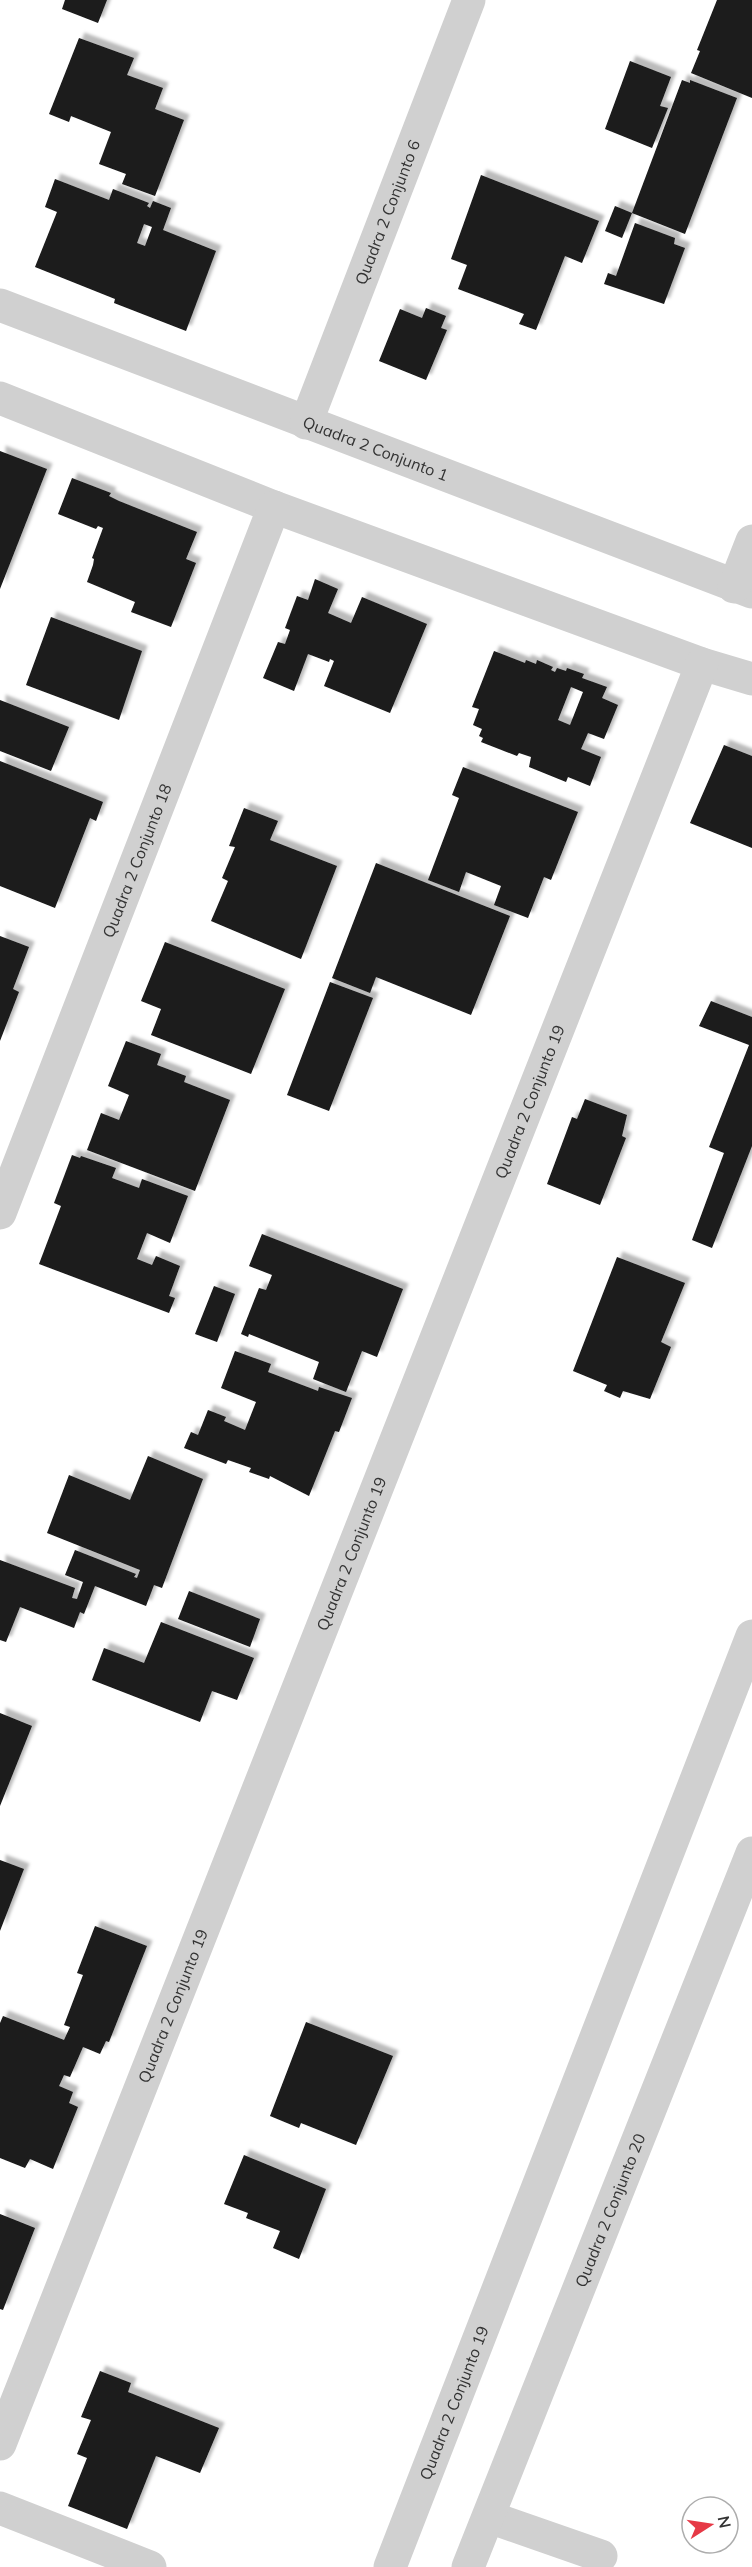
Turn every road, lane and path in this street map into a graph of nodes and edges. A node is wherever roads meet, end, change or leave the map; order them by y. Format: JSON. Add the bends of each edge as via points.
{"nodes":[{"id":1,"x":469,"y":0,"type":"edge"},
{"id":2,"x":0,"y":305,"type":"edge"},
{"id":3,"x":0,"y":398,"type":"edge"},
{"id":4,"x":306,"y":423,"type":"junction"},
{"id":5,"x":274,"y":507,"type":"junction"},
{"id":6,"x":752,"y":541,"type":"edge"},
{"id":7,"x":743,"y":589,"type":"edge"},
{"id":8,"x":702,"y":664,"type":"junction"},
{"id":9,"x":752,"y":679,"type":"edge"},
{"id":10,"x":0,"y":1213,"type":"edge"},
{"id":11,"x":752,"y":1636,"type":"edge"},
{"id":12,"x":752,"y":1853,"type":"edge"},
{"id":13,"x":0,"y":2444,"type":"edge"},
{"id":14,"x":0,"y":2508,"type":"edge"},
{"id":15,"x":489,"y":2517,"type":"junction"},
{"id":16,"x":601,"y":2556,"type":"dead end"},
{"id":17,"x":150,"y":2567,"type":"edge"},
{"id":18,"x":390,"y":2567,"type":"edge"},
{"id":19,"x":468,"y":2567,"type":"edge"}],
"edges":[{"from":1,"to":4,"type":"street","name":"Quadra 2 Conjunto 6"},
{"from":2,"to":4,"type":"street","name":"Quadra 2 Conjunto 1"},
{"from":3,"to":5,"type":"street"},
{"from":4,"to":7,"type":"street","name":"Quadra 2 Conjunto 1"},
{"from":5,"to":8,"type":"street"},
{"from":5,"to":10,"type":"street","name":"Quadra 2 Conjunto 18"},
{"from":6,"to":7,"type":"street"},
{"from":8,"to":9,"type":"street"},
{"from":8,"to":13,"type":"street","name":"Quadra 2 Conjunto 19"},
{"from":11,"to":18,"type":"street","name":"Quadra 2 Conjunto 19"},
{"from":12,"to":15,"type":"street","name":"Quadra 2 Conjunto 20"},
{"from":14,"to":17,"type":"street"},
{"from":15,"to":16,"type":"street"},
{"from":15,"to":19,"type":"street","name":"Quadra 2 Conjunto 20"}]}
